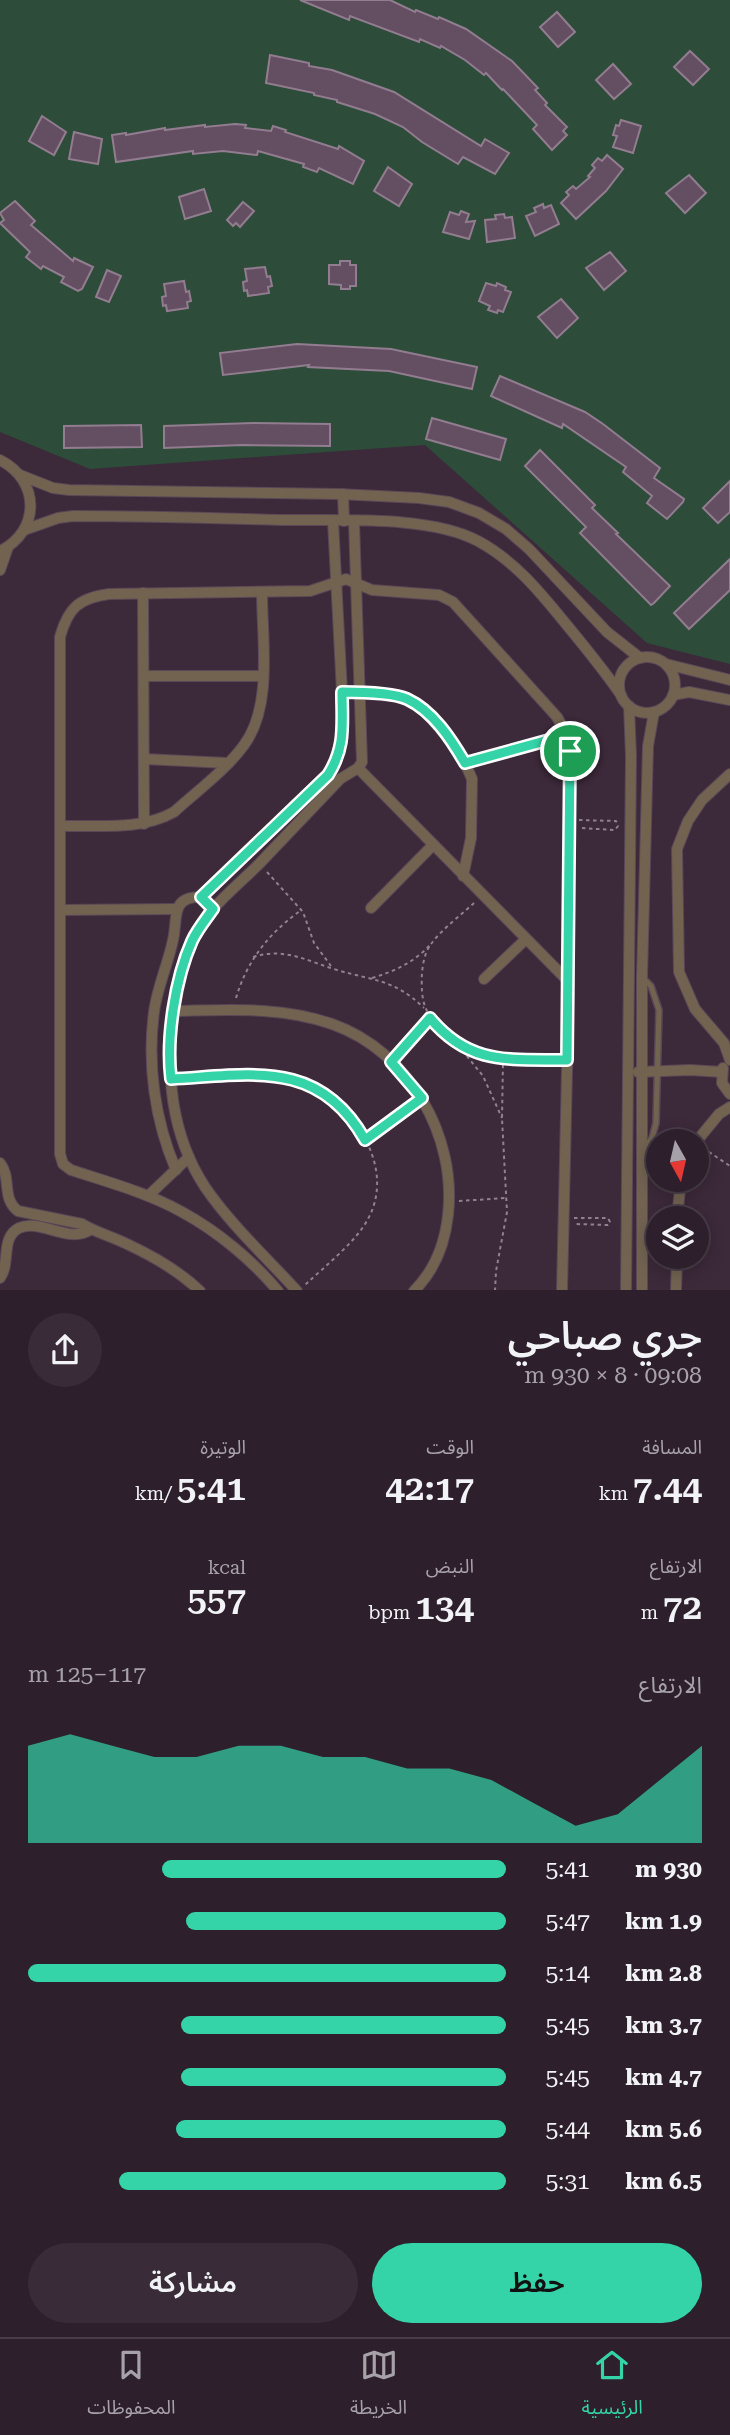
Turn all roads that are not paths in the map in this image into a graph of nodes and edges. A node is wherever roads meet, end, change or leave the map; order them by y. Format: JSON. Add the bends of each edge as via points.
{"nodes":[{"id":1,"x":0,"y":460,"type":"edge"},
{"id":2,"x":20,"y":475,"type":"junction"},
{"id":3,"x":343,"y":494,"type":"junction"},
{"id":4,"x":344,"y":521,"type":"junction"},
{"id":5,"x":24,"y":530,"type":"junction"},
{"id":6,"x":4,"y":549,"type":"edge"},
{"id":7,"x":0,"y":570,"type":"edge"},
{"id":8,"x":335,"y":582,"type":"junction"},
{"id":9,"x":357,"y":582,"type":"junction"},
{"id":10,"x":143,"y":593,"type":"junction"},
{"id":11,"x":262,"y":593,"type":"junction"},
{"id":12,"x":640,"y":658,"type":"junction"},
{"id":13,"x":666,"y":664,"type":"junction"},
{"id":14,"x":144,"y":676,"type":"junction"},
{"id":15,"x":263,"y":676,"type":"junction"},
{"id":16,"x":730,"y":680,"type":"edge"},
{"id":17,"x":342,"y":692,"type":"junction"},
{"id":18,"x":359,"y":692,"type":"junction"},
{"id":19,"x":621,"y":695,"type":"junction"},
{"id":20,"x":673,"y":695,"type":"junction"},
{"id":21,"x":730,"y":700,"type":"edge"},
{"id":22,"x":629,"y":706,"type":"junction"},
{"id":23,"x":654,"y":712,"type":"junction"},
{"id":24,"x":360,"y":742,"type":"junction"},
{"id":25,"x":342,"y":743,"type":"junction"},
{"id":26,"x":144,"y":759,"type":"junction"},
{"id":27,"x":227,"y":763,"type":"junction"},
{"id":28,"x":358,"y":768,"type":"junction"},
{"id":29,"x":730,"y":774,"type":"edge"},
{"id":30,"x":144,"y":824,"type":"junction"},
{"id":31,"x":61,"y":826,"type":"junction"},
{"id":32,"x":433,"y":845,"type":"junction"},
{"id":33,"x":463,"y":876,"type":"junction"},
{"id":34,"x":201,"y":897,"type":"junction"},
{"id":35,"x":371,"y":908,"type":"dead end"},
{"id":36,"x":177,"y":909,"type":"junction"},
{"id":37,"x":213,"y":909,"type":"junction"},
{"id":38,"x":61,"y":910,"type":"junction"},
{"id":39,"x":526,"y":939,"type":"junction"},
{"id":40,"x":642,"y":977,"type":"junction"},
{"id":41,"x":484,"y":979,"type":"dead end"},
{"id":42,"x":569,"y":982,"type":"junction"},
{"id":43,"x":174,"y":1011,"type":"junction"},
{"id":44,"x":730,"y":1060,"type":"edge"},
{"id":45,"x":658,"y":1070,"type":"junction"},
{"id":46,"x":628,"y":1071,"type":"junction"},
{"id":47,"x":643,"y":1072,"type":"junction"},
{"id":48,"x":722,"y":1072,"type":"junction"},
{"id":49,"x":730,"y":1094,"type":"edge"},
{"id":50,"x":730,"y":1107,"type":"edge"},
{"id":51,"x":707,"y":1129,"type":"edge"},
{"id":52,"x":642,"y":1151,"type":"junction"},
{"id":53,"x":189,"y":1157,"type":"junction"},
{"id":54,"x":0,"y":1163,"type":"edge"},
{"id":55,"x":176,"y":1170,"type":"junction"},
{"id":56,"x":148,"y":1196,"type":"junction"},
{"id":57,"x":90,"y":1230,"type":"junction"},
{"id":58,"x":677,"y":1269,"type":"edge"},
{"id":59,"x":0,"y":1278,"type":"edge"},
{"id":60,"x":424,"y":1287,"type":"edge"},
{"id":61,"x":200,"y":1290,"type":"edge"},
{"id":62,"x":278,"y":1290,"type":"edge"},
{"id":63,"x":298,"y":1290,"type":"edge"},
{"id":64,"x":414,"y":1290,"type":"edge"},
{"id":65,"x":562,"y":1290,"type":"edge"},
{"id":66,"x":626,"y":1290,"type":"edge"},
{"id":67,"x":642,"y":1290,"type":"edge"},
{"id":68,"x":676,"y":1290,"type":"edge"}],
"edges":[{"from":1,"to":2,"type":"street"},
{"from":2,"to":3,"type":"street","via":[[69,490]]},
{"from":2,"to":5,"type":"street","via":[[31,502]]},
{"from":3,"to":4,"type":"street"},
{"from":3,"to":12,"type":"street","via":[[449,502],[479,513],[529,549],[607,632]]},
{"from":4,"to":5,"type":"street","via":[[73,516]]},
{"from":4,"to":8,"type":"street"},
{"from":4,"to":9,"type":"street"},
{"from":4,"to":19,"type":"street","via":[[448,530],[501,555],[524,574]]},
{"from":5,"to":6,"type":"street"},
{"from":6,"to":7,"type":"street"},
{"from":8,"to":9,"type":"street"},
{"from":8,"to":11,"type":"street","via":[[310,591]]},
{"from":8,"to":17,"type":"street"},
{"from":9,"to":18,"type":"street"},
{"from":9,"to":42,"type":"street","via":[[372,590],[439,595],[453,602],[557,717],[567,735]]},
{"from":10,"to":11,"type":"street"},
{"from":10,"to":14,"type":"street"},
{"from":10,"to":31,"type":"street","via":[[91,596],[76,605],[65,620],[60,637]]},
{"from":11,"to":15,"type":"street"},
{"from":12,"to":13,"type":"street"},
{"from":12,"to":19,"type":"street","via":[[624,669]]},
{"from":13,"to":16,"type":"street"},
{"from":13,"to":20,"type":"street","via":[[673,675]]},
{"from":14,"to":15,"type":"street"},
{"from":14,"to":26,"type":"street"},
{"from":15,"to":27,"type":"street","via":[[256,724]]},
{"from":17,"to":18,"type":"street"},
{"from":17,"to":25,"type":"street"},
{"from":18,"to":24,"type":"street"},
{"from":18,"to":33,"type":"street","via":[[404,697],[421,706],[465,763],[472,779],[471,838]]},
{"from":19,"to":22,"type":"street"},
{"from":20,"to":21,"type":"street","via":[[689,692]]},
{"from":20,"to":23,"type":"street"},
{"from":22,"to":23,"type":"street"},
{"from":22,"to":46,"type":"street"},
{"from":23,"to":40,"type":"street"},
{"from":24,"to":25,"type":"street"},
{"from":24,"to":28,"type":"street"},
{"from":25,"to":34,"type":"street","via":[[335,765],[321,784]]},
{"from":26,"to":27,"type":"street"},
{"from":26,"to":30,"type":"street"},
{"from":27,"to":30,"type":"street","via":[[174,812]]},
{"from":28,"to":32,"type":"street"},
{"from":28,"to":37,"type":"street","via":[[340,779]]},
{"from":29,"to":44,"type":"street","via":[[702,800],[677,849],[679,972],[695,1009],[724,1043]]},
{"from":30,"to":31,"type":"street"},
{"from":31,"to":38,"type":"street"},
{"from":32,"to":33,"type":"street"},
{"from":32,"to":35,"type":"street"},
{"from":33,"to":39,"type":"street"},
{"from":34,"to":36,"type":"street","via":[[187,899]]},
{"from":34,"to":37,"type":"street"},
{"from":36,"to":38,"type":"street"},
{"from":36,"to":55,"type":"street","via":[[154,1011],[151,1054],[165,1146]]},
{"from":37,"to":43,"type":"street","via":[[193,939]]},
{"from":38,"to":56,"type":"street","via":[[63,1164]]},
{"from":39,"to":41,"type":"street"},
{"from":39,"to":42,"type":"street"},
{"from":40,"to":45,"type":"lane","via":[[651,986],[659,1010]]},
{"from":40,"to":47,"type":"street"},
{"from":42,"to":65,"type":"street"},
{"from":43,"to":53,"type":"street","via":[[171,1079]]},
{"from":43,"to":60,"type":"street","via":[[266,1009],[300,1015],[334,1025],[391,1062],[422,1098],[440,1137],[447,1169],[446,1231]]},
{"from":44,"to":48,"type":"street"},
{"from":45,"to":47,"type":"street"},
{"from":45,"to":48,"type":"street"},
{"from":45,"to":52,"type":"lane","via":[[655,1130]]},
{"from":46,"to":47,"type":"street"},
{"from":46,"to":66,"type":"street"},
{"from":47,"to":52,"type":"street"},
{"from":48,"to":49,"type":"street","via":[[722,1083]]},
{"from":50,"to":51,"type":"street"},
{"from":52,"to":67,"type":"street"},
{"from":53,"to":55,"type":"street"},
{"from":53,"to":63,"type":"street","via":[[224,1211]]},
{"from":54,"to":57,"type":"street","via":[[13,1207],[23,1213],[78,1222]]},
{"from":55,"to":56,"type":"street"},
{"from":56,"to":62,"type":"street","via":[[211,1229]]},
{"from":57,"to":59,"type":"street","via":[[79,1234],[27,1226],[16,1230],[7,1242]]},
{"from":57,"to":61,"type":"street","via":[[159,1260]]},
{"from":58,"to":68,"type":"street"},
{"from":60,"to":64,"type":"street"}]}
